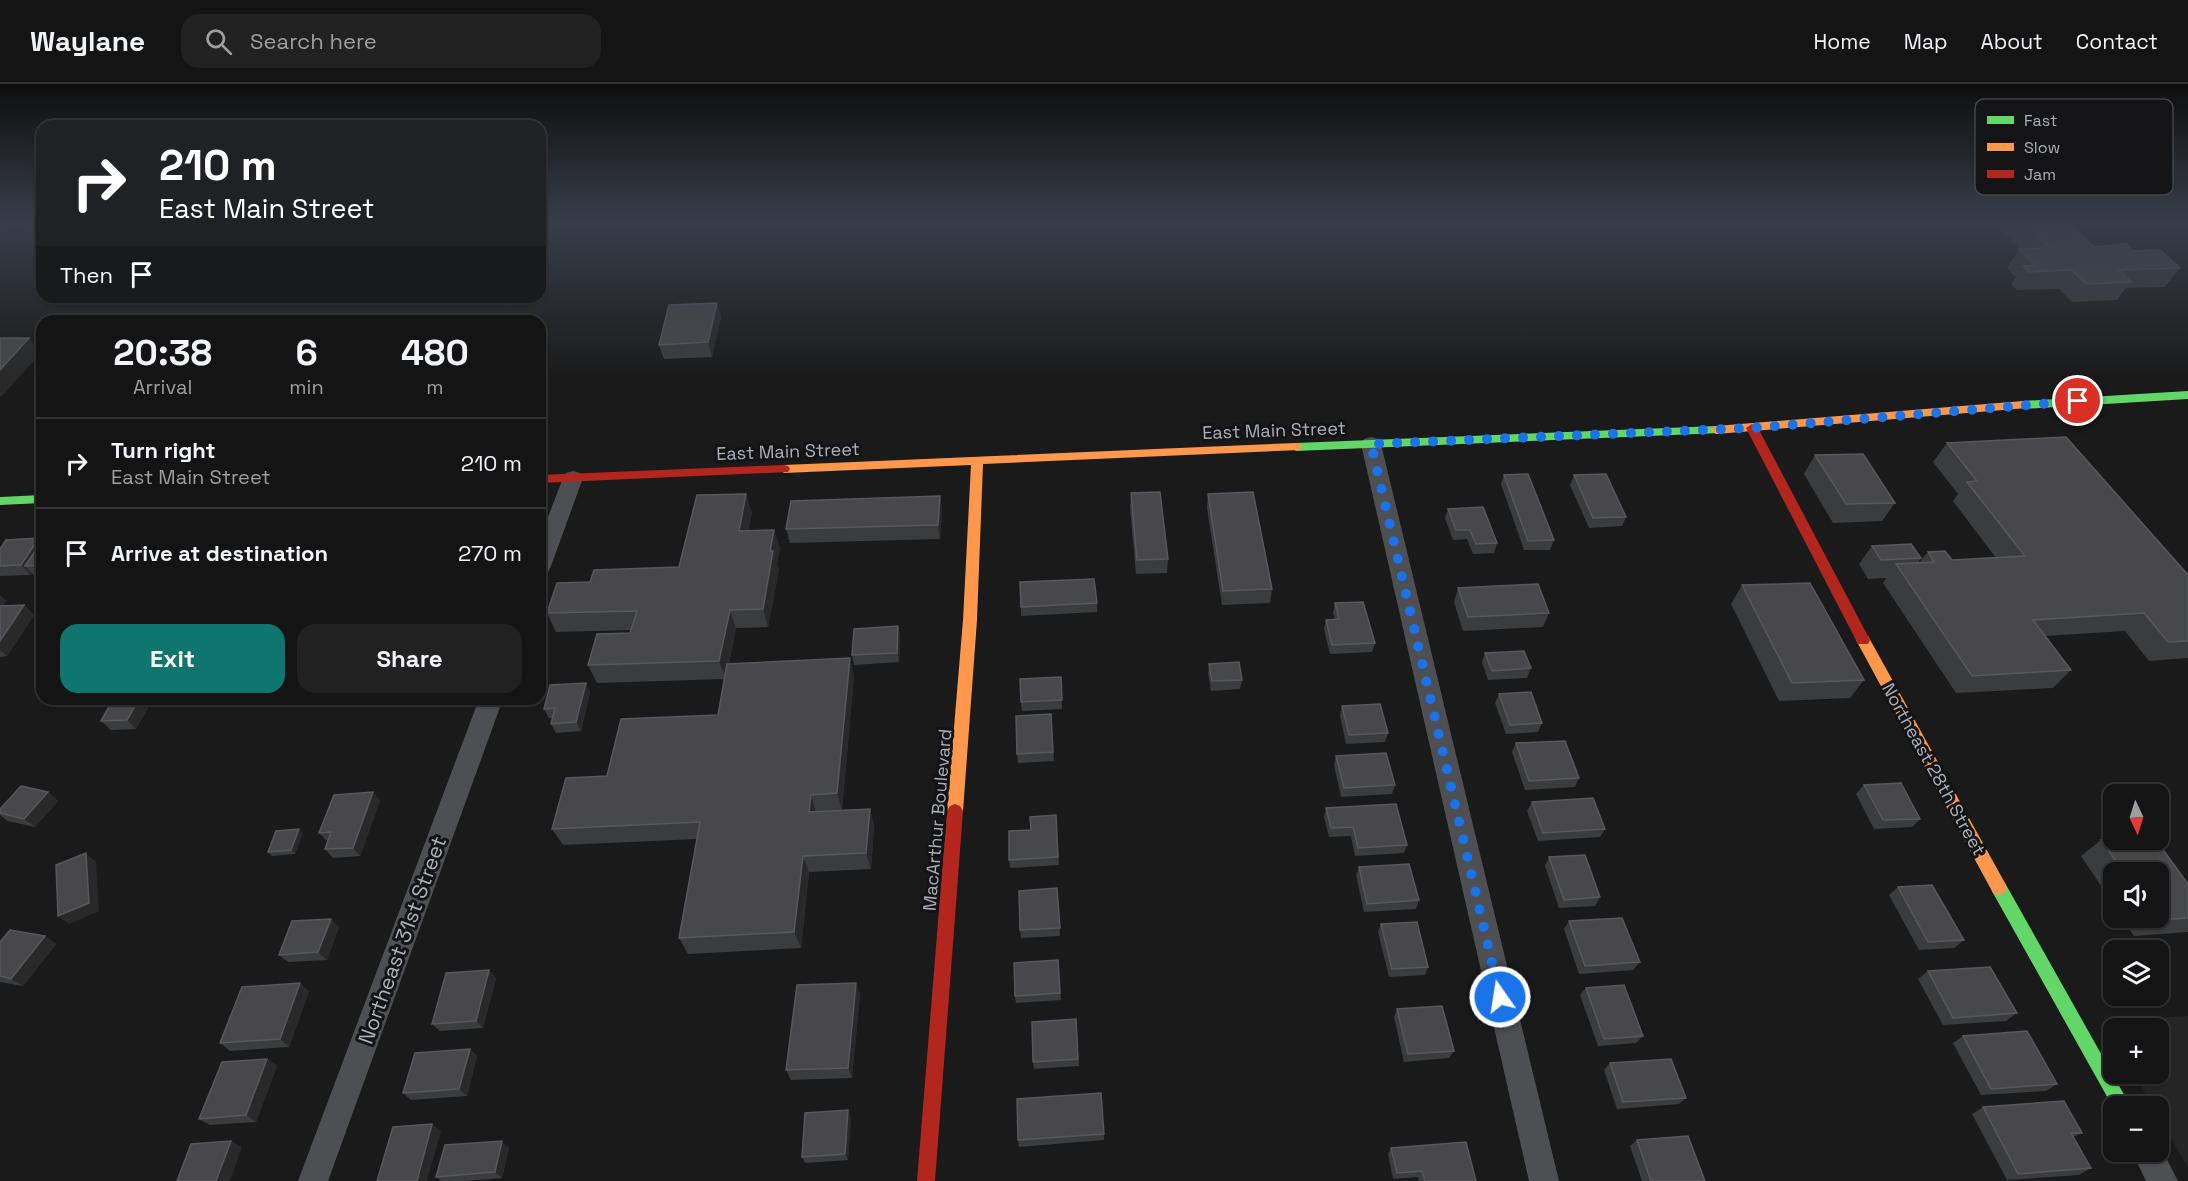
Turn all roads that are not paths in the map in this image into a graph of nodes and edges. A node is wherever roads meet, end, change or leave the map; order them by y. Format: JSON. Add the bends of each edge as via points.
{"nodes":[{"id":1,"x":2188,"y":395,"type":"edge"},
{"id":2,"x":1752,"y":428,"type":"junction"},
{"id":3,"x":1371,"y":444,"type":"junction"},
{"id":4,"x":977,"y":461,"type":"junction"},
{"id":5,"x":573,"y":478,"type":"junction"},
{"id":6,"x":546,"y":479,"type":"edge"},
{"id":7,"x":36,"y":500,"type":"edge"},
{"id":8,"x":0,"y":501,"type":"edge"},
{"id":9,"x":546,"y":550,"type":"edge"},
{"id":10,"x":489,"y":705,"type":"edge"},
{"id":11,"x":2116,"y":1096,"type":"edge"},
{"id":12,"x":2153,"y":1162,"type":"edge"},
{"id":13,"x":313,"y":1181,"type":"edge"},
{"id":14,"x":926,"y":1181,"type":"edge"},
{"id":15,"x":1544,"y":1181,"type":"edge"},
{"id":16,"x":2163,"y":1181,"type":"edge"}],
"edges":[{"from":1,"to":2,"type":"main road","name":"East Main Street"},
{"from":2,"to":3,"type":"main road","name":"East Main Street"},
{"from":2,"to":11,"type":"main road","name":"Northeast 28th Street","via":[[1887,687]]},
{"from":3,"to":4,"type":"main road","name":"East Main Street"},
{"from":3,"to":15,"type":"street"},
{"from":4,"to":5,"type":"main road","name":"East Main Street"},
{"from":4,"to":14,"type":"main road","name":"MacArthur Boulevard","via":[[970,620]]},
{"from":5,"to":6,"type":"main road","name":"East Main Street"},
{"from":5,"to":9,"type":"street"},
{"from":7,"to":8,"type":"main road"},
{"from":10,"to":13,"type":"street","name":"Northeast 31st Street"},
{"from":12,"to":16,"type":"street"}]}
